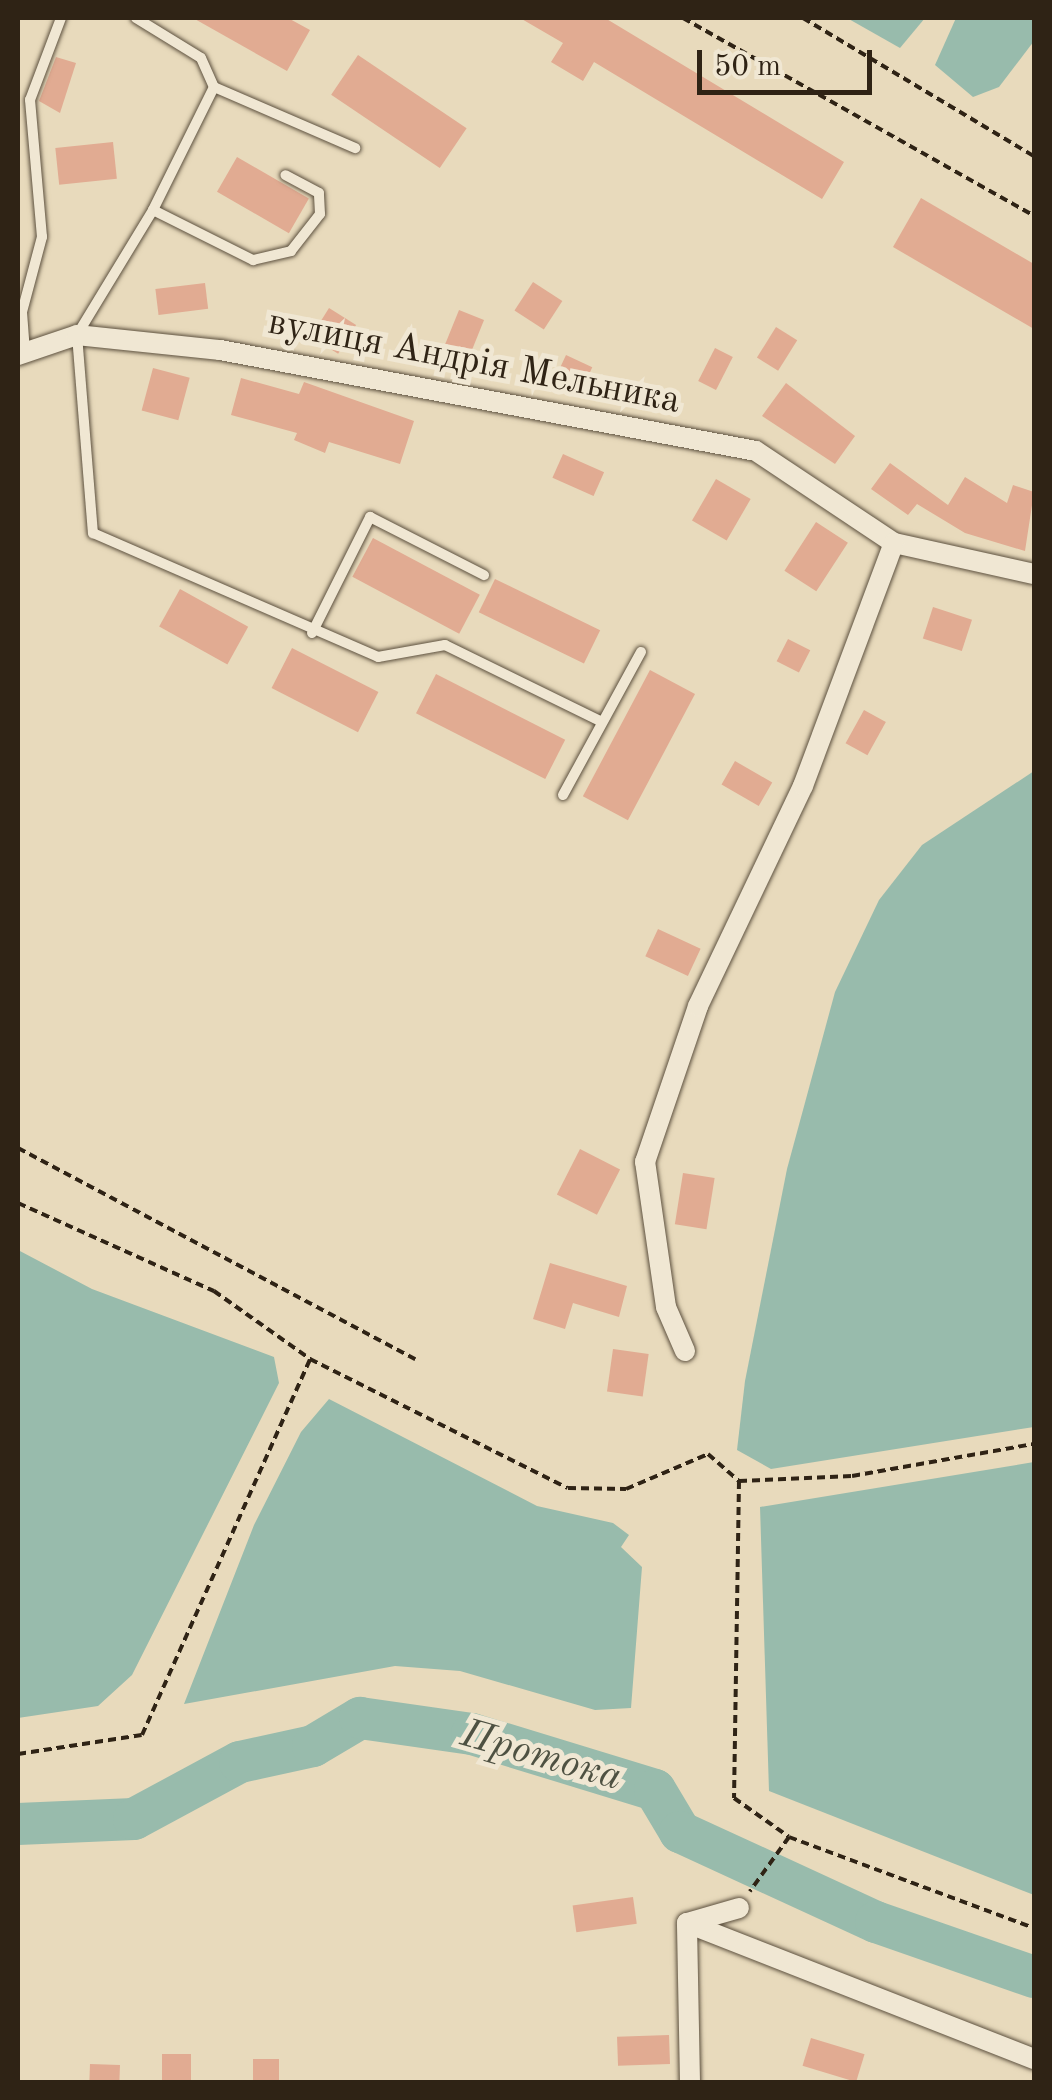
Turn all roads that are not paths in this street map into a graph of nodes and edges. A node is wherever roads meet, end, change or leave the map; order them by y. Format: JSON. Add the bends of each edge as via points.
{"nodes":[{"id":1,"x":61,"y":18,"type":"edge"},
{"id":2,"x":136,"y":18,"type":"edge"},
{"id":3,"x":214,"y":87,"type":"junction"},
{"id":4,"x":354,"y":148,"type":"dead end"},
{"id":5,"x":285,"y":175,"type":"dead end"},
{"id":6,"x":154,"y":210,"type":"junction"},
{"id":7,"x":20,"y":310,"type":"edge"},
{"id":8,"x":77,"y":334,"type":"junction"},
{"id":9,"x":21,"y":354,"type":"edge"},
{"id":10,"x":894,"y":543,"type":"junction"},
{"id":11,"x":1034,"y":574,"type":"edge"},
{"id":12,"x":484,"y":575,"type":"dead end"},
{"id":13,"x":312,"y":633,"type":"junction"},
{"id":14,"x":640,"y":652,"type":"dead end"},
{"id":15,"x":602,"y":722,"type":"junction"},
{"id":16,"x":563,"y":795,"type":"dead end"},
{"id":17,"x":685,"y":1350,"type":"dead end"},
{"id":18,"x":739,"y":1908,"type":"road end"},
{"id":19,"x":687,"y":1923,"type":"junction"},
{"id":20,"x":1034,"y":2060,"type":"edge"},
{"id":21,"x":690,"y":2082,"type":"edge"}],
"edges":[{"from":1,"to":7,"type":"lane","via":[[30,100],[42,236]]},
{"from":2,"to":3,"type":"lane","via":[[200,58]]},
{"from":3,"to":4,"type":"lane"},
{"from":3,"to":6,"type":"lane"},
{"from":5,"to":6,"type":"lane","via":[[319,193],[320,214],[291,251],[252,260]]},
{"from":6,"to":8,"type":"lane"},
{"from":7,"to":9,"type":"lane"},
{"from":8,"to":9,"type":"street","name":"вулиця Андрія Мельника"},
{"from":8,"to":10,"type":"street","name":"вулиця Андрія Мельника","via":[[220,350],[756,451]]},
{"from":8,"to":13,"type":"lane","via":[[93,533]]},
{"from":10,"to":11,"type":"street","name":"вулиця Андрія Мельника"},
{"from":10,"to":17,"type":"street","via":[[803,786],[698,1006],[645,1162],[666,1306]]},
{"from":12,"to":13,"type":"lane","via":[[370,517]]},
{"from":13,"to":15,"type":"lane","via":[[378,656],[446,644]]},
{"from":14,"to":15,"type":"lane"},
{"from":15,"to":16,"type":"lane"},
{"from":18,"to":19,"type":"street"},
{"from":19,"to":20,"type":"street"},
{"from":19,"to":21,"type":"street"}]}
